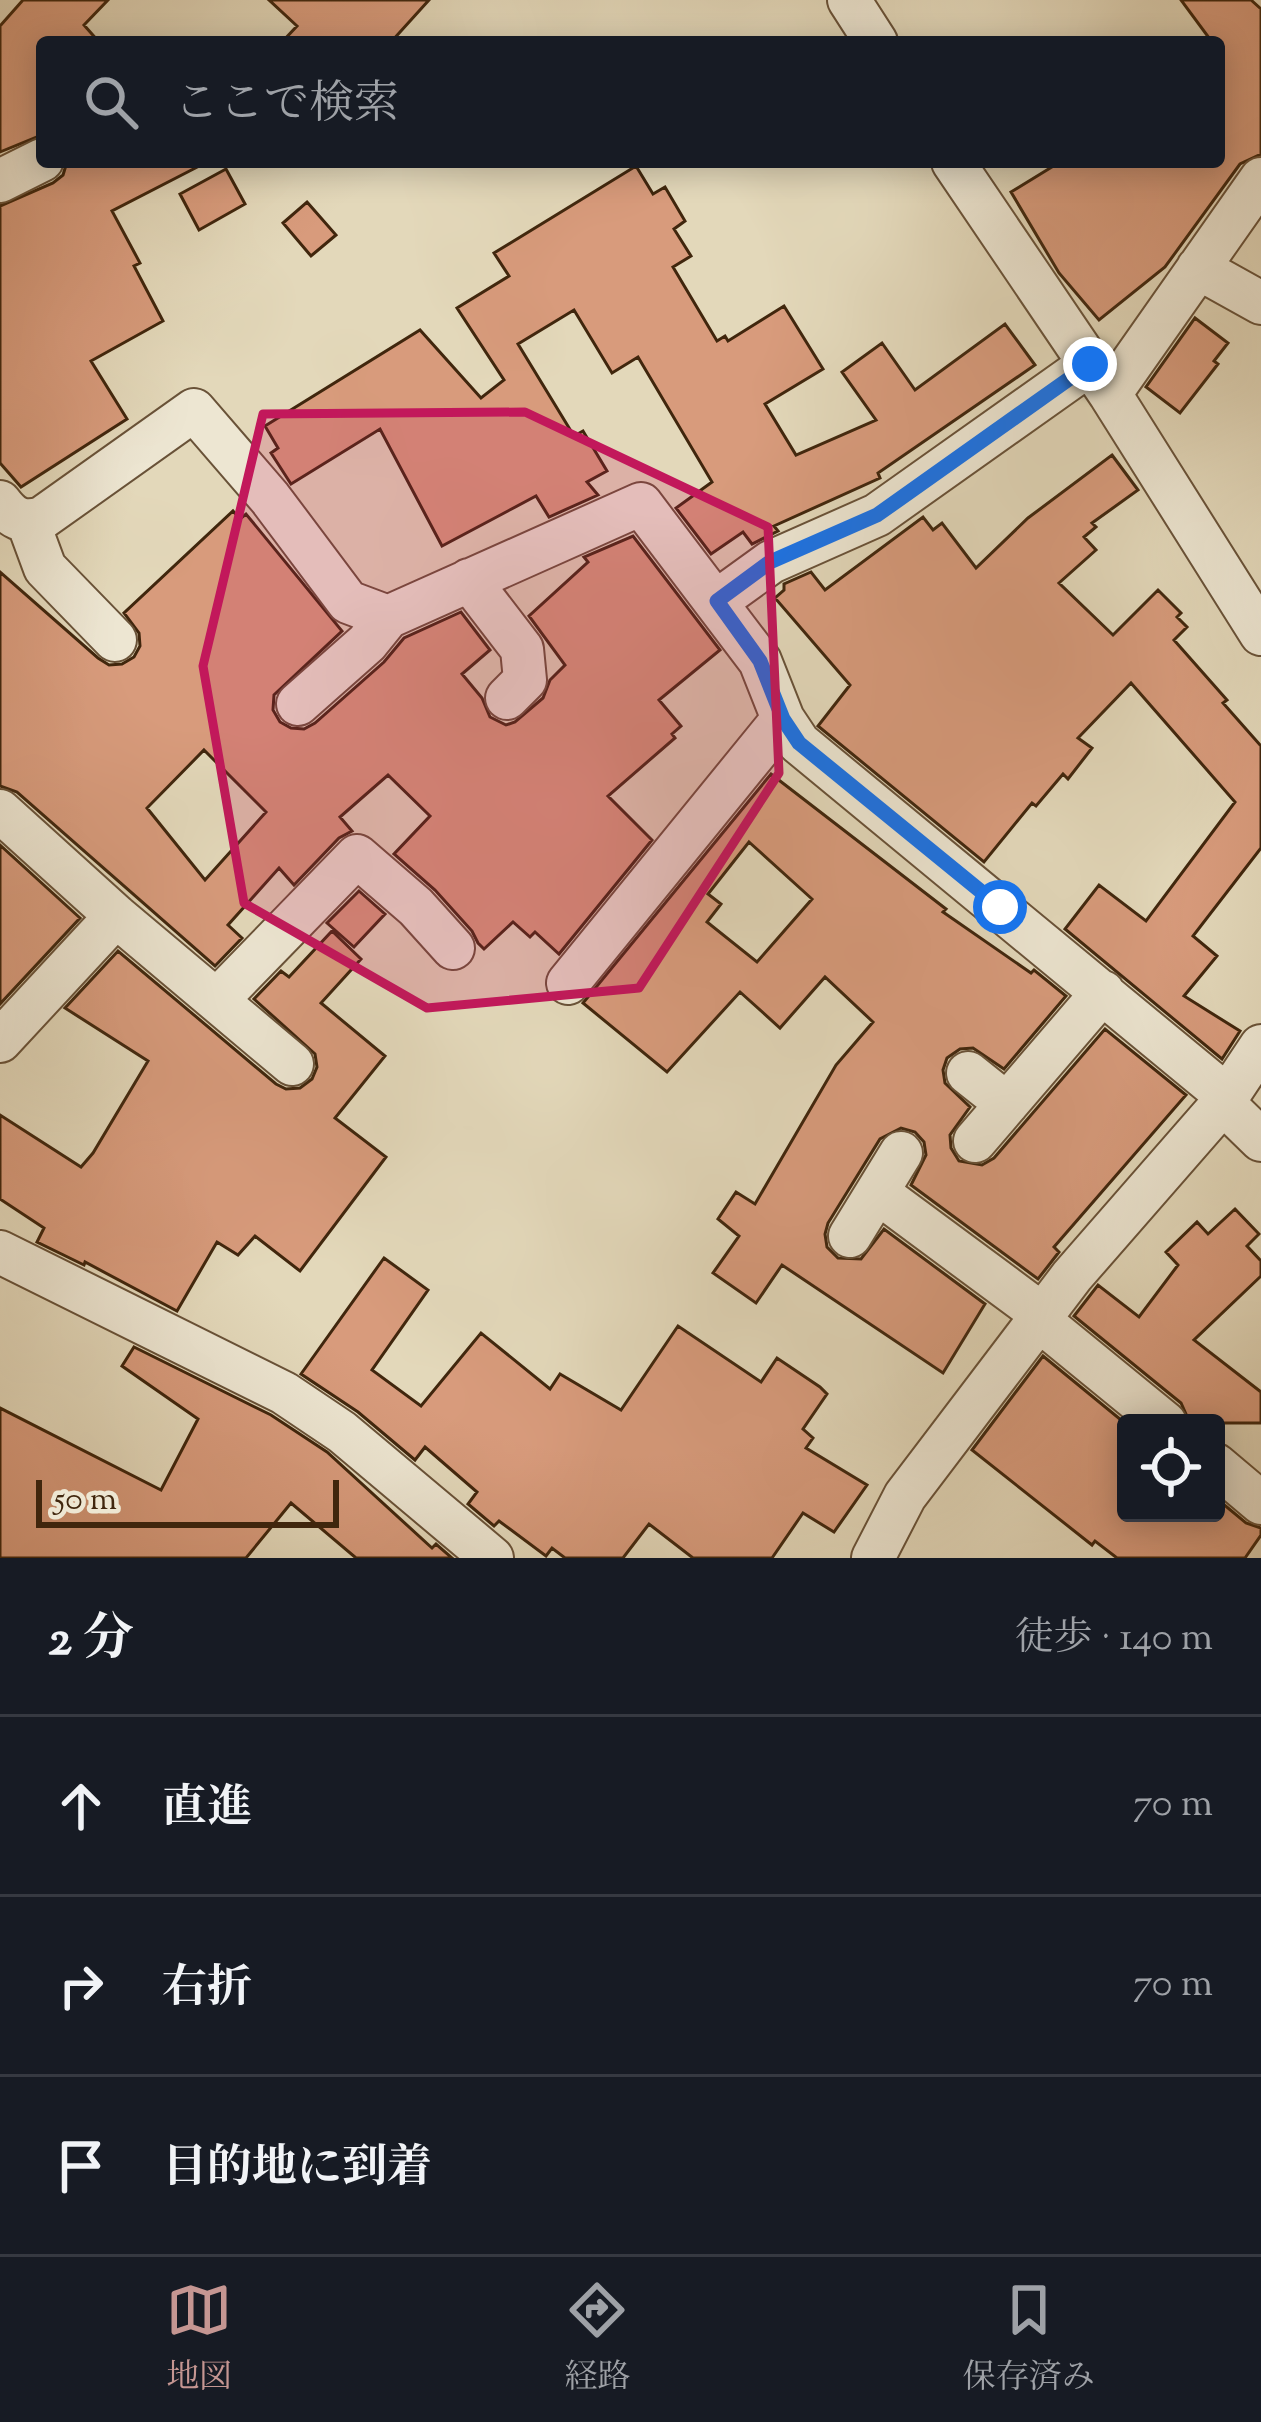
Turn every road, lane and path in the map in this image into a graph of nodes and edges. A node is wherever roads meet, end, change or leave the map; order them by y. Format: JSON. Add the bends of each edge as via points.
{"nodes":[{"id":1,"x":849,"y":0,"type":"edge"},
{"id":2,"x":872,"y":36,"type":"edge"},
{"id":3,"x":36,"y":163,"type":"edge"},
{"id":4,"x":957,"y":168,"type":"edge"},
{"id":5,"x":1261,"y":179,"type":"edge"},
{"id":6,"x":0,"y":181,"type":"edge"},
{"id":7,"x":1198,"y":268,"type":"junction"},
{"id":8,"x":1261,"y":303,"type":"edge"},
{"id":9,"x":1100,"y":379,"type":"junction"},
{"id":10,"x":14,"y":512,"type":"edge"},
{"id":11,"x":469,"y":580,"type":"junction"},
{"id":12,"x":717,"y":601,"type":"junction"},
{"id":13,"x":388,"y":617,"type":"junction"},
{"id":14,"x":1261,"y":634,"type":"edge"},
{"id":15,"x":116,"y":640,"type":"dead end"},
{"id":16,"x":507,"y":698,"type":"dead end"},
{"id":17,"x":298,"y":704,"type":"dead end"},
{"id":18,"x":783,"y":719,"type":"junction"},
{"id":19,"x":0,"y":811,"type":"edge"},
{"id":20,"x":116,"y":916,"type":"junction"},
{"id":21,"x":453,"y":948,"type":"dead end"},
{"id":22,"x":568,"y":983,"type":"dead end"},
{"id":23,"x":1103,"y":992,"type":"junction"},
{"id":24,"x":217,"y":1000,"type":"junction"},
{"id":25,"x":0,"y":1041,"type":"edge"},
{"id":26,"x":1261,"y":1046,"type":"edge"},
{"id":27,"x":292,"y":1064,"type":"dead end"},
{"id":28,"x":968,"y":1073,"type":"dead end"},
{"id":29,"x":1223,"y":1103,"type":"junction"},
{"id":30,"x":1007,"y":1104,"type":"junction"},
{"id":31,"x":1261,"y":1140,"type":"edge"},
{"id":32,"x":975,"y":1141,"type":"dead end"},
{"id":33,"x":901,"y":1153,"type":"dead end"},
{"id":34,"x":877,"y":1192,"type":"junction"},
{"id":35,"x":850,"y":1237,"type":"dead end"},
{"id":36,"x":0,"y":1252,"type":"edge"},
{"id":37,"x":1041,"y":1317,"type":"junction"},
{"id":38,"x":1154,"y":1414,"type":"edge"},
{"id":39,"x":1225,"y":1473,"type":"edge"},
{"id":40,"x":1261,"y":1502,"type":"edge"},
{"id":41,"x":492,"y":1558,"type":"edge"},
{"id":42,"x":873,"y":1558,"type":"edge"}],
"edges":[{"from":1,"to":2,"type":"street"},
{"from":3,"to":6,"type":"street"},
{"from":4,"to":9,"type":"street"},
{"from":5,"to":7,"type":"street"},
{"from":7,"to":8,"type":"street"},
{"from":7,"to":9,"type":"street"},
{"from":9,"to":12,"type":"street","via":[[877,515],[770,562]]},
{"from":9,"to":14,"type":"street"},
{"from":10,"to":13,"type":"street","via":[[42,518],[194,410],[348,602]]},
{"from":10,"to":15,"type":"street","via":[[45,568]]},
{"from":11,"to":12,"type":"street","via":[[641,504]]},
{"from":11,"to":13,"type":"street"},
{"from":11,"to":16,"type":"street","via":[[522,649],[525,680]]},
{"from":12,"to":18,"type":"street","via":[[760,661]]},
{"from":13,"to":17,"type":"street"},
{"from":18,"to":22,"type":"street"},
{"from":18,"to":23,"type":"street","via":[[799,743]]},
{"from":19,"to":20,"type":"street"},
{"from":20,"to":24,"type":"street"},
{"from":20,"to":25,"type":"street"},
{"from":21,"to":24,"type":"street","via":[[357,856]]},
{"from":23,"to":29,"type":"street","via":[[1216,1087]]},
{"from":23,"to":30,"type":"street"},
{"from":24,"to":27,"type":"street"},
{"from":26,"to":29,"type":"street"},
{"from":28,"to":30,"type":"street"},
{"from":29,"to":31,"type":"street"},
{"from":29,"to":37,"type":"street"},
{"from":30,"to":32,"type":"street"},
{"from":33,"to":34,"type":"street"},
{"from":34,"to":35,"type":"street"},
{"from":34,"to":37,"type":"street"},
{"from":36,"to":41,"type":"street","via":[[284,1393]]},
{"from":37,"to":38,"type":"street"},
{"from":37,"to":42,"type":"street","via":[[905,1496]]},
{"from":39,"to":40,"type":"street"}]}
